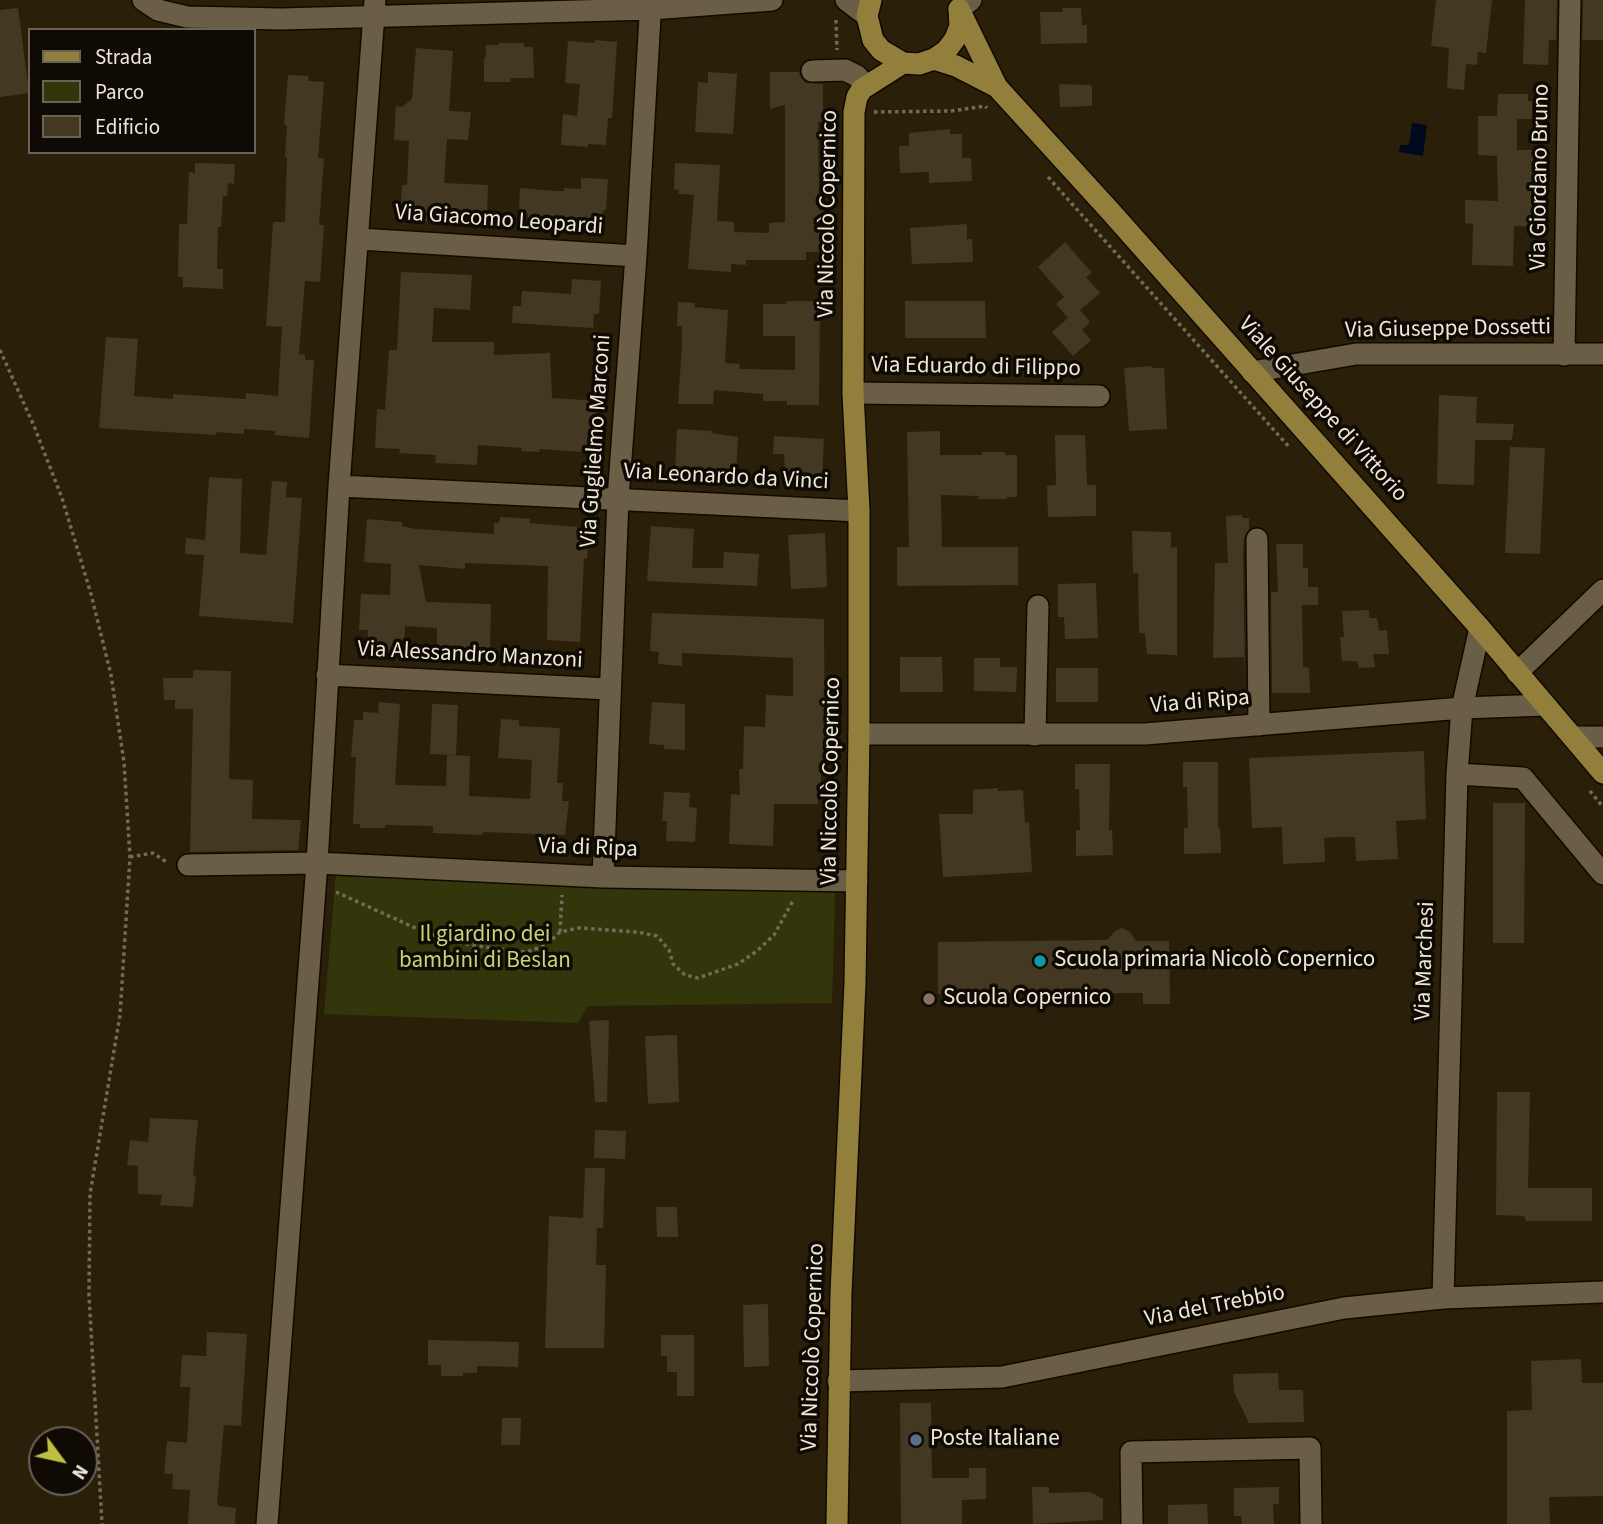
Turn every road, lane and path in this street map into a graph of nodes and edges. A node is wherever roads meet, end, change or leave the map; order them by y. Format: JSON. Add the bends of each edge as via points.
{"nodes":[{"id":1,"x":143,"y":0,"type":"edge"},
{"id":2,"x":772,"y":0,"type":"edge"},
{"id":3,"x":846,"y":0,"type":"edge"},
{"id":4,"x":1570,"y":0,"type":"edge"},
{"id":5,"x":962,"y":3,"type":"edge"},
{"id":6,"x":651,"y":4,"type":"edge"},
{"id":7,"x":374,"y":8,"type":"edge"},
{"id":8,"x":869,"y":8,"type":"edge"},
{"id":9,"x":934,"y":59,"type":"junction"},
{"id":10,"x":903,"y":63,"type":"junction"},
{"id":11,"x":812,"y":71,"type":"dead end"},
{"id":12,"x":866,"y":86,"type":"junction"},
{"id":13,"x":997,"y":87,"type":"junction"},
{"id":14,"x":359,"y":239,"type":"junction"},
{"id":15,"x":636,"y":256,"type":"junction"},
{"id":16,"x":0,"y":350,"type":"edge"},
{"id":17,"x":1603,"y":354,"type":"edge"},
{"id":18,"x":1564,"y":355,"type":"junction"},
{"id":19,"x":1252,"y":372,"type":"junction"},
{"id":20,"x":853,"y":393,"type":"junction"},
{"id":21,"x":1099,"y":396,"type":"dead end"},
{"id":22,"x":339,"y":486,"type":"junction"},
{"id":23,"x":618,"y":499,"type":"junction"},
{"id":24,"x":859,"y":511,"type":"junction"},
{"id":25,"x":1257,"y":539,"type":"dead end"},
{"id":26,"x":1603,"y":590,"type":"edge"},
{"id":27,"x":1038,"y":606,"type":"dead end"},
{"id":28,"x":1480,"y":628,"type":"junction"},
{"id":29,"x":1517,"y":673,"type":"junction"},
{"id":30,"x":327,"y":675,"type":"junction"},
{"id":31,"x":609,"y":689,"type":"junction"},
{"id":32,"x":1545,"y":705,"type":"junction"},
{"id":33,"x":1462,"y":708,"type":"junction"},
{"id":34,"x":1259,"y":725,"type":"junction"},
{"id":35,"x":859,"y":734,"type":"junction"},
{"id":36,"x":1035,"y":735,"type":"junction"},
{"id":37,"x":1573,"y":737,"type":"junction"},
{"id":38,"x":1603,"y":737,"type":"edge"},
{"id":39,"x":1603,"y":773,"type":"edge"},
{"id":40,"x":1457,"y":774,"type":"junction"},
{"id":41,"x":130,"y":857,"type":"junction"},
{"id":42,"x":188,"y":865,"type":"joint"},
{"id":43,"x":316,"y":873,"type":"junction"},
{"id":44,"x":563,"y":874,"type":"junction"},
{"id":45,"x":1603,"y":874,"type":"edge"},
{"id":46,"x":603,"y":877,"type":"junction"},
{"id":47,"x":799,"y":880,"type":"junction"},
{"id":48,"x":857,"y":881,"type":"junction"},
{"id":49,"x":560,"y":932,"type":"junction"},
{"id":50,"x":1603,"y":1292,"type":"edge"},
{"id":51,"x":1443,"y":1298,"type":"junction"},
{"id":52,"x":838,"y":1381,"type":"junction"},
{"id":53,"x":102,"y":1524,"type":"edge"},
{"id":54,"x":267,"y":1524,"type":"edge"},
{"id":55,"x":837,"y":1524,"type":"edge"},
{"id":56,"x":1132,"y":1524,"type":"edge"},
{"id":57,"x":1311,"y":1524,"type":"edge"}],
"edges":[{"from":1,"to":7,"type":"street","via":[[158,10],[187,17],[281,19]]},
{"from":2,"to":6,"type":"street"},
{"from":3,"to":8,"type":"street"},
{"from":4,"to":18,"type":"street","name":"Via Giordano Bruno"},
{"from":5,"to":9,"type":"main road","via":[[955,39]]},
{"from":5,"to":13,"type":"main road","name":"Viale Giuseppe di Vittorio"},
{"from":6,"to":7,"type":"street"},
{"from":6,"to":15,"type":"street","name":"Via Guglielmo Marconi"},
{"from":7,"to":14,"type":"street"},
{"from":8,"to":10,"type":"main road","via":[[873,40]]},
{"from":9,"to":10,"type":"main road"},
{"from":9,"to":13,"type":"main road","name":"Viale Giuseppe di Vittorio"},
{"from":10,"to":12,"type":"main road","name":"Via Niccolò Copernico"},
{"from":11,"to":12,"type":"street","via":[[845,71]]},
{"from":12,"to":20,"type":"main road","name":"Via Niccolò Copernico","via":[[857,97],[854,112]]},
{"from":13,"to":19,"type":"main road","name":"Viale Giuseppe di Vittorio"},
{"from":14,"to":15,"type":"street","name":"Via Giacomo Leopardi"},
{"from":14,"to":22,"type":"street"},
{"from":15,"to":23,"type":"street","name":"Via Guglielmo Marconi"},
{"from":16,"to":41,"type":"path","via":[[62,498],[91,594],[111,676],[124,762]]},
{"from":17,"to":18,"type":"street","name":"Via Giuseppe Dossetti"},
{"from":18,"to":19,"type":"street","name":"Via Giuseppe Dossetti","via":[[1356,354]]},
{"from":19,"to":28,"type":"main road","name":"Viale Giuseppe di Vittorio"},
{"from":20,"to":21,"type":"street","name":"Via Eduardo di Filippo"},
{"from":20,"to":24,"type":"main road","name":"Via Niccolò Copernico"},
{"from":22,"to":23,"type":"street","name":"Via Leonardo da Vinci"},
{"from":22,"to":30,"type":"street"},
{"from":23,"to":24,"type":"street","name":"Via Leonardo da Vinci"},
{"from":23,"to":31,"type":"street","name":"Via Guglielmo Marconi"},
{"from":24,"to":35,"type":"main road","name":"Via Niccolò Copernico"},
{"from":25,"to":34,"type":"street"},
{"from":26,"to":29,"type":"street"},
{"from":27,"to":36,"type":"street"},
{"from":28,"to":29,"type":"main road","name":"Viale Giuseppe di Vittorio"},
{"from":28,"to":33,"type":"street","name":"Via Marchesi"},
{"from":29,"to":32,"type":"main road","name":"Viale Giuseppe di Vittorio"},
{"from":30,"to":31,"type":"street","name":"Via Alessandro Manzoni"},
{"from":30,"to":43,"type":"street"},
{"from":31,"to":46,"type":"street","name":"Via Guglielmo Marconi"},
{"from":32,"to":33,"type":"street","name":"Via di Ripa"},
{"from":32,"to":37,"type":"main road","name":"Viale Giuseppe di Vittorio"},
{"from":33,"to":34,"type":"street","name":"Via di Ripa"},
{"from":33,"to":40,"type":"street","name":"Via Marchesi"},
{"from":34,"to":36,"type":"street","name":"Via di Ripa","via":[[1145,734]]},
{"from":35,"to":36,"type":"street","name":"Via di Ripa"},
{"from":35,"to":48,"type":"main road","name":"Via Niccolò Copernico"},
{"from":37,"to":38,"type":"street"},
{"from":37,"to":39,"type":"main road","name":"Viale Giuseppe di Vittorio"},
{"from":40,"to":45,"type":"street","via":[[1523,778]]},
{"from":40,"to":51,"type":"street","name":"Via Marchesi"},
{"from":41,"to":42,"type":"path","via":[[153,853],[164,862]]},
{"from":41,"to":53,"type":"path","via":[[120,1015],[90,1195],[89,1295]]},
{"from":42,"to":43,"type":"street","name":"Via di Ripa"},
{"from":43,"to":44,"type":"street","name":"Via di Ripa"},
{"from":43,"to":49,"type":"path","via":[[422,930],[460,943],[526,952],[545,947]]},
{"from":43,"to":54,"type":"street"},
{"from":44,"to":46,"type":"street","name":"Via di Ripa"},
{"from":44,"to":49,"type":"path"},
{"from":46,"to":47,"type":"street","name":"Via di Ripa"},
{"from":47,"to":48,"type":"street","name":"Via di Ripa"},
{"from":47,"to":49,"type":"path","via":[[788,913],[774,935],[738,964],[698,978],[685,975],[673,964],[657,936],[579,928]]},
{"from":48,"to":52,"type":"main road","name":"Via Niccolò Copernico"},
{"from":50,"to":51,"type":"street","name":"Via del Trebbio"},
{"from":51,"to":52,"type":"street","name":"Via del Trebbio","via":[[1345,1308],[1002,1377]]},
{"from":52,"to":55,"type":"main road","name":"Via Niccolò Copernico"},
{"from":56,"to":57,"type":"street","via":[[1131,1452],[1310,1448]]}]}
